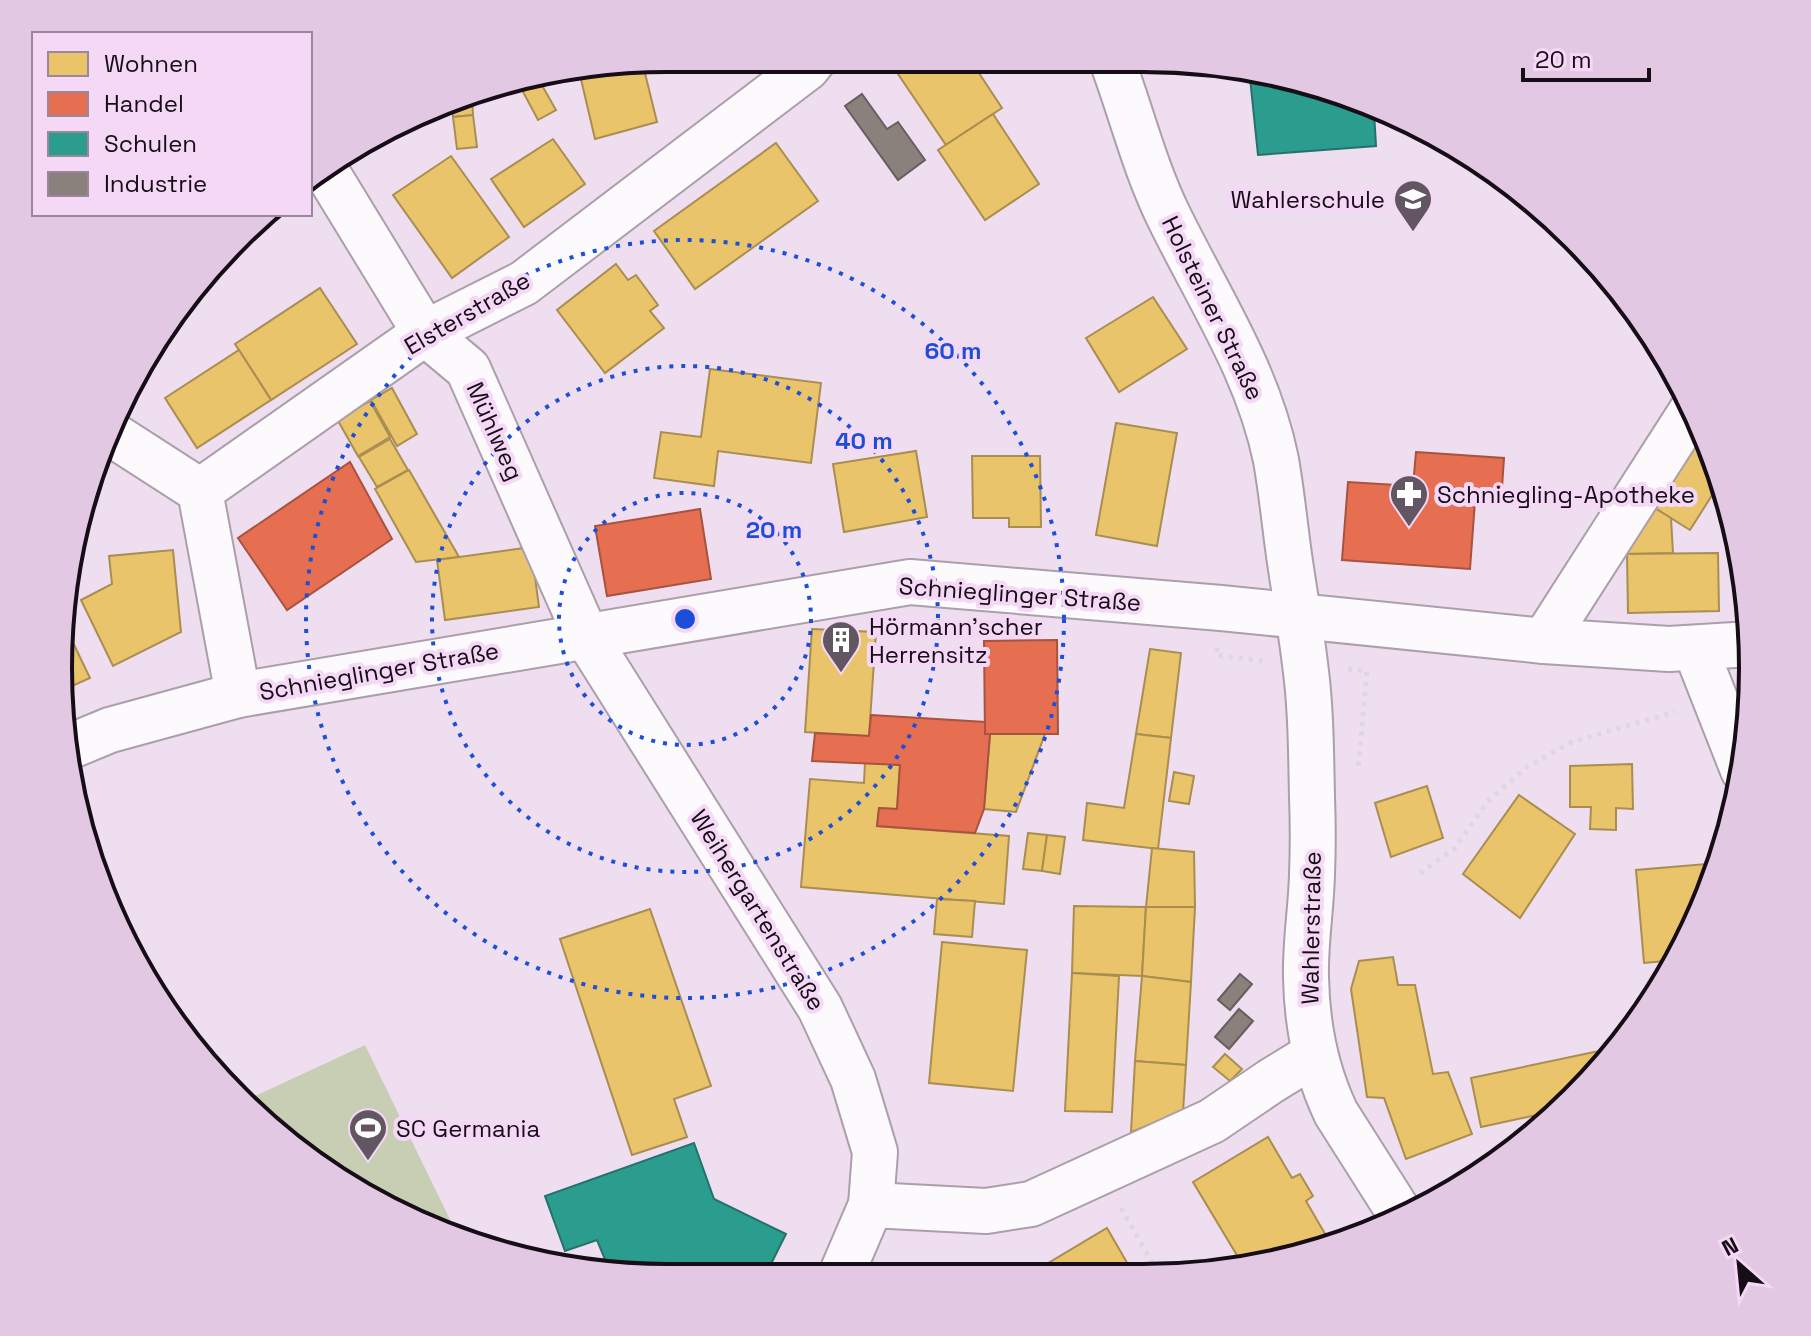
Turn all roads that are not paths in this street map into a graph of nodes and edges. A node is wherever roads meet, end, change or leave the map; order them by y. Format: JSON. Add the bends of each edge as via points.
{"nodes":[{"id":1,"x":802,"y":72,"type":"edge"},
{"id":2,"x":1121,"y":72,"type":"edge"},
{"id":3,"x":330,"y":177,"type":"edge"},
{"id":4,"x":425,"y":333,"type":"junction"},
{"id":5,"x":1685,"y":421,"type":"edge"},
{"id":6,"x":118,"y":438,"type":"edge"},
{"id":7,"x":200,"y":491,"type":"junction"},
{"id":8,"x":1298,"y":617,"type":"junction"},
{"id":9,"x":586,"y":636,"type":"junction"},
{"id":10,"x":1544,"y":641,"type":"junction"},
{"id":11,"x":1738,"y":645,"type":"edge"},
{"id":12,"x":1695,"y":648,"type":"junction"},
{"id":13,"x":238,"y":695,"type":"junction"},
{"id":14,"x":77,"y":744,"type":"edge"},
{"id":15,"x":1734,"y":747,"type":"edge"},
{"id":16,"x":1315,"y":1054,"type":"junction"},
{"id":17,"x":871,"y":1205,"type":"junction"},
{"id":18,"x":1396,"y":1208,"type":"edge"},
{"id":19,"x":846,"y":1264,"type":"edge"}],
"edges":[{"from":1,"to":4,"type":"street","name":"Elsterstraße","via":[[524,283]]},
{"from":2,"to":8,"type":"street","name":"Holsteiner Straße","via":[[1138,140],[1168,214],[1260,401],[1276,460]]},
{"from":3,"to":4,"type":"street","name":"Mühlweg"},
{"from":4,"to":7,"type":"street","name":"Elsterstraße"},
{"from":4,"to":9,"type":"street","name":"Mühlweg","via":[[468,369]]},
{"from":5,"to":10,"type":"street"},
{"from":6,"to":7,"type":"street"},
{"from":7,"to":13,"type":"street"},
{"from":8,"to":9,"type":"street","name":"Schnieglinger Straße","via":[[910,582]]},
{"from":8,"to":10,"type":"street","name":"Schnieglinger Straße"},
{"from":8,"to":16,"type":"street","name":"Wahlerstraße","via":[[1310,743],[1312,876],[1306,977]]},
{"from":9,"to":13,"type":"street","name":"Schnieglinger Straße"},
{"from":9,"to":17,"type":"street","name":"Weihergartenstraße","via":[[820,1008],[853,1079],[875,1152]]},
{"from":10,"to":12,"type":"street","name":"Schnieglinger Straße"},
{"from":11,"to":12,"type":"street","name":"Schnieglinger Straße"},
{"from":12,"to":15,"type":"street"},
{"from":13,"to":14,"type":"street","name":"Schnieglinger Straße"},
{"from":16,"to":17,"type":"street","via":[[1212,1121],[1031,1204],[986,1211]]},
{"from":16,"to":18,"type":"street","name":"Wahlerstraße","via":[[1336,1113]]},
{"from":17,"to":19,"type":"street","name":"Weihergartenstraße"}]}
